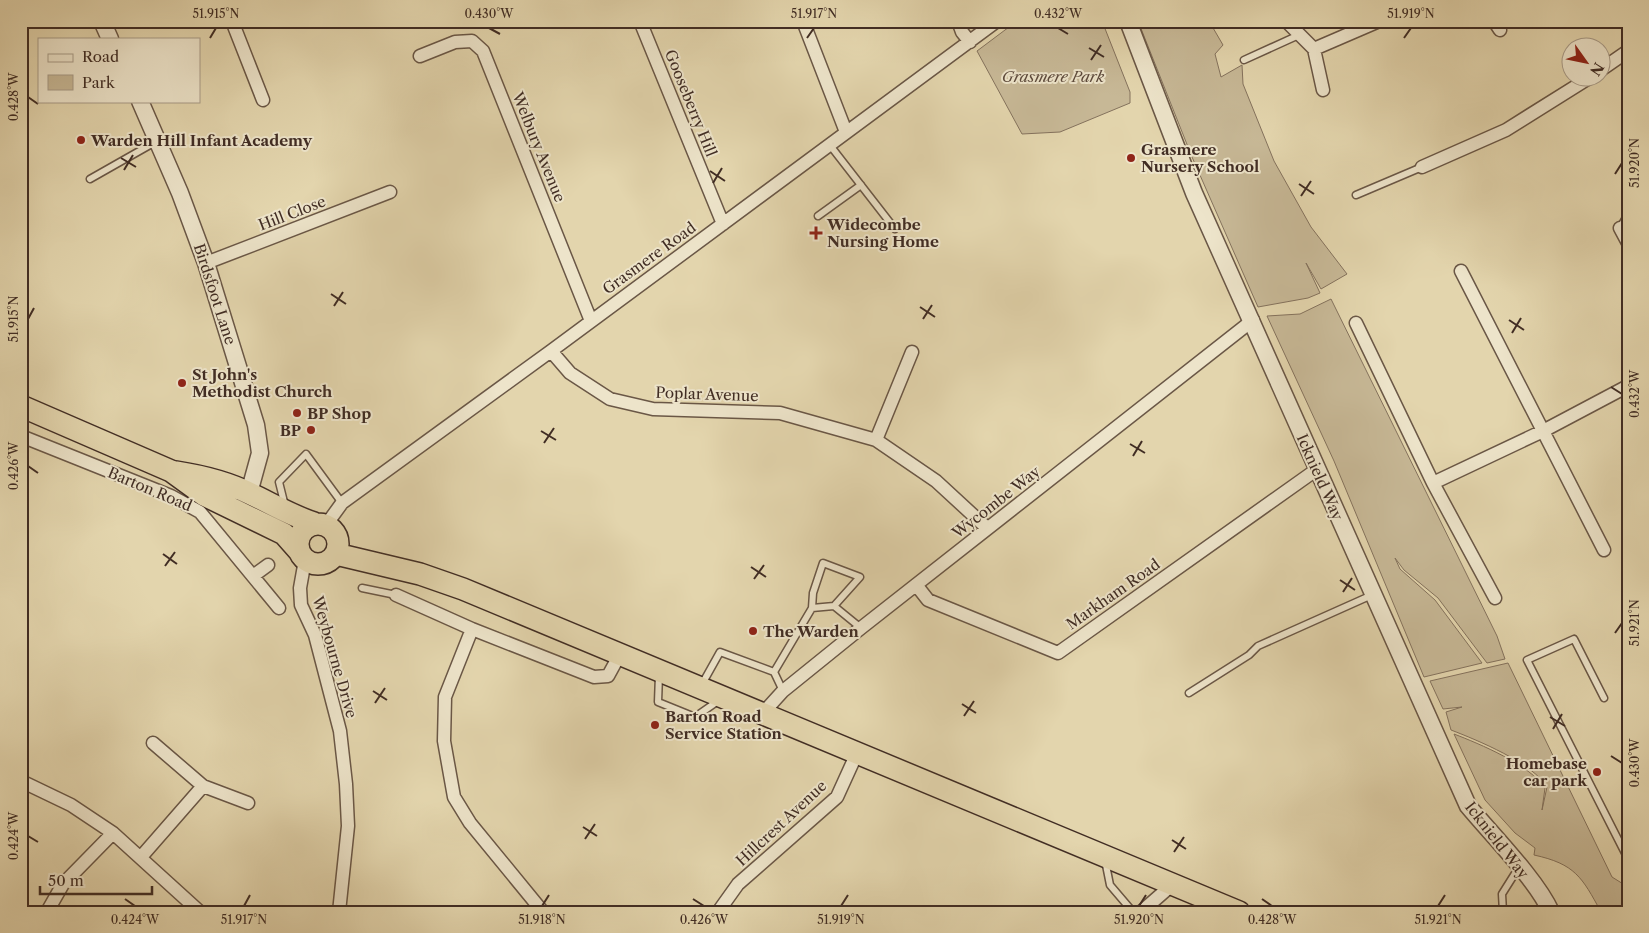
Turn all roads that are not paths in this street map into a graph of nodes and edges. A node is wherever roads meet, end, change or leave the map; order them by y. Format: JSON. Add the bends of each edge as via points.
{"nodes":[{"id":1,"x":102,"y":21,"type":"edge"},
{"id":2,"x":232,"y":21,"type":"edge"},
{"id":3,"x":640,"y":21,"type":"edge"},
{"id":4,"x":803,"y":21,"type":"edge"},
{"id":5,"x":958,"y":21,"type":"edge"},
{"id":6,"x":997,"y":21,"type":"edge"},
{"id":7,"x":1128,"y":21,"type":"edge"},
{"id":8,"x":1286,"y":21,"type":"edge"},
{"id":9,"x":1379,"y":21,"type":"edge"},
{"id":10,"x":1299,"y":35,"type":"junction"},
{"id":11,"x":110,"y":38,"type":"edge"},
{"id":12,"x":970,"y":42,"type":"junction"},
{"id":13,"x":1314,"y":49,"type":"junction"},
{"id":14,"x":1628,"y":51,"type":"edge"},
{"id":15,"x":420,"y":56,"type":"dead end"},
{"id":16,"x":1244,"y":60,"type":"dead end"},
{"id":17,"x":1612,"y":62,"type":"edge"},
{"id":18,"x":1572,"y":88,"type":"edge"},
{"id":19,"x":1323,"y":90,"type":"dead end"},
{"id":20,"x":264,"y":100,"type":"dead end"},
{"id":21,"x":140,"y":102,"type":"edge"},
{"id":22,"x":846,"y":132,"type":"junction"},
{"id":23,"x":158,"y":140,"type":"junction"},
{"id":24,"x":829,"y":144,"type":"junction"},
{"id":25,"x":1422,"y":167,"type":"joint"},
{"id":26,"x":90,"y":179,"type":"dead end"},
{"id":27,"x":861,"y":185,"type":"junction"},
{"id":28,"x":390,"y":192,"type":"dead end"},
{"id":29,"x":1356,"y":194,"type":"dead end"},
{"id":30,"x":1628,"y":214,"type":"edge"},
{"id":31,"x":818,"y":216,"type":"dead end"},
{"id":32,"x":723,"y":224,"type":"junction"},
{"id":33,"x":1620,"y":228,"type":"joint"},
{"id":34,"x":894,"y":229,"type":"dead end"},
{"id":35,"x":1628,"y":243,"type":"edge"},
{"id":36,"x":206,"y":263,"type":"junction"},
{"id":37,"x":1461,"y":271,"type":"dead end"},
{"id":38,"x":1253,"y":320,"type":"junction"},
{"id":39,"x":591,"y":321,"type":"junction"},
{"id":40,"x":1356,"y":324,"type":"dead end"},
{"id":41,"x":552,"y":351,"type":"junction"},
{"id":42,"x":912,"y":352,"type":"dead end"},
{"id":43,"x":1628,"y":386,"type":"edge"},
{"id":44,"x":21,"y":406,"type":"edge"},
{"id":45,"x":1543,"y":431,"type":"junction"},
{"id":46,"x":21,"y":436,"type":"edge"},
{"id":47,"x":876,"y":440,"type":"junction"},
{"id":48,"x":1316,"y":470,"type":"junction"},
{"id":49,"x":171,"y":471,"type":"junction"},
{"id":50,"x":1433,"y":483,"type":"junction"},
{"id":51,"x":249,"y":493,"type":"junction"},
{"id":52,"x":342,"y":503,"type":"junction"},
{"id":53,"x":286,"y":512,"type":"junction"},
{"id":54,"x":320,"y":524,"type":"junction"},
{"id":55,"x":987,"y":528,"type":"junction"},
{"id":56,"x":1604,"y":550,"type":"dead end"},
{"id":57,"x":336,"y":554,"type":"junction"},
{"id":58,"x":302,"y":556,"type":"junction"},
{"id":59,"x":268,"y":565,"type":"dead end"},
{"id":60,"x":253,"y":576,"type":"junction"},
{"id":61,"x":917,"y":586,"type":"junction"},
{"id":62,"x":362,"y":588,"type":"dead end"},
{"id":63,"x":396,"y":595,"type":"joint"},
{"id":64,"x":1372,"y":595,"type":"junction"},
{"id":65,"x":1495,"y":598,"type":"dead end"},
{"id":66,"x":834,"y":606,"type":"junction"},
{"id":67,"x":279,"y":608,"type":"dead end"},
{"id":68,"x":812,"y":608,"type":"junction"},
{"id":69,"x":861,"y":628,"type":"junction"},
{"id":70,"x":472,"y":629,"type":"junction"},
{"id":71,"x":620,"y":654,"type":"junction"},
{"id":72,"x":659,"y":670,"type":"junction"},
{"id":73,"x":774,"y":672,"type":"junction"},
{"id":74,"x":700,"y":687,"type":"junction"},
{"id":75,"x":782,"y":691,"type":"junction"},
{"id":76,"x":1189,"y":693,"type":"dead end"},
{"id":77,"x":726,"y":698,"type":"junction"},
{"id":78,"x":1604,"y":698,"type":"dead end"},
{"id":79,"x":763,"y":713,"type":"junction"},
{"id":80,"x":153,"y":743,"type":"dead end"},
{"id":81,"x":857,"y":753,"type":"junction"},
{"id":82,"x":21,"y":782,"type":"edge"},
{"id":83,"x":202,"y":786,"type":"junction"},
{"id":84,"x":248,"y":803,"type":"dead end"},
{"id":85,"x":113,"y":833,"type":"junction"},
{"id":86,"x":1104,"y":856,"type":"junction"},
{"id":87,"x":141,"y":857,"type":"junction"},
{"id":88,"x":1628,"y":859,"type":"edge"},
{"id":89,"x":1519,"y":867,"type":"junction"},
{"id":90,"x":1173,"y":884,"type":"junction"},
{"id":91,"x":47,"y":912,"type":"edge"},
{"id":92,"x":200,"y":912,"type":"edge"},
{"id":93,"x":339,"y":912,"type":"edge"},
{"id":94,"x":543,"y":912,"type":"edge"},
{"id":95,"x":718,"y":912,"type":"edge"},
{"id":96,"x":1133,"y":912,"type":"edge"},
{"id":97,"x":1141,"y":912,"type":"edge"},
{"id":98,"x":1238,"y":912,"type":"edge"},
{"id":99,"x":1503,"y":912,"type":"edge"},
{"id":100,"x":1550,"y":912,"type":"edge"}],
"edges":[{"from":1,"to":11,"type":"street"},
{"from":2,"to":20,"type":"street"},
{"from":3,"to":32,"type":"street","name":"Gooseberry Hill"},
{"from":4,"to":22,"type":"street"},
{"from":5,"to":12,"type":"street"},
{"from":6,"to":12,"type":"street","name":"Grasmere Road"},
{"from":7,"to":38,"type":"street","name":"Icknield Way","via":[[1194,193]]},
{"from":8,"to":10,"type":"street"},
{"from":9,"to":13,"type":"street"},
{"from":10,"to":13,"type":"street"},
{"from":10,"to":16,"type":"lane"},
{"from":12,"to":22,"type":"street","name":"Grasmere Road"},
{"from":13,"to":19,"type":"street"},
{"from":14,"to":17,"type":"street"},
{"from":15,"to":39,"type":"street","name":"Welbury Avenue","via":[[455,42],[472,40],[482,52]]},
{"from":18,"to":25,"type":"street","via":[[1506,130]]},
{"from":21,"to":23,"type":"street","name":"Birdsfoot Lane"},
{"from":22,"to":24,"type":"street","name":"Grasmere Road"},
{"from":23,"to":26,"type":"lane"},
{"from":23,"to":36,"type":"street","name":"Birdsfoot Lane"},
{"from":24,"to":27,"type":"lane"},
{"from":24,"to":32,"type":"street","name":"Grasmere Road"},
{"from":25,"to":29,"type":"lane"},
{"from":27,"to":31,"type":"lane"},
{"from":27,"to":34,"type":"lane"},
{"from":28,"to":36,"type":"street","name":"Hill Close"},
{"from":30,"to":33,"type":"lane"},
{"from":32,"to":39,"type":"street","name":"Grasmere Road"},
{"from":33,"to":35,"type":"street"},
{"from":36,"to":51,"type":"street","name":"Birdsfoot Lane","via":[[256,425],[260,453]]},
{"from":37,"to":45,"type":"street"},
{"from":38,"to":48,"type":"street","name":"Icknield Way"},
{"from":38,"to":55,"type":"street","name":"Wycombe Way"},
{"from":39,"to":41,"type":"street","name":"Grasmere Road"},
{"from":40,"to":50,"type":"street"},
{"from":41,"to":47,"type":"street","name":"Poplar Avenue","via":[[570,373],[610,398],[654,409],[780,413]]},
{"from":41,"to":52,"type":"street","name":"Grasmere Road"},
{"from":42,"to":47,"type":"street"},
{"from":43,"to":45,"type":"street"},
{"from":44,"to":49,"type":"highway","name":"Barton Road"},
{"from":45,"to":50,"type":"street"},
{"from":45,"to":56,"type":"street"},
{"from":46,"to":60,"type":"street","name":"Barton Road","via":[[193,507],[208,520]]},
{"from":47,"to":55,"type":"street","name":"Poplar Avenue","via":[[936,481]]},
{"from":48,"to":61,"type":"street","name":"Markham Road","via":[[1058,653],[928,600]]},
{"from":48,"to":64,"type":"street","name":"Icknield Way"},
{"from":49,"to":51,"type":"highway","name":"Barton Road","via":[[213,478]]},
{"from":49,"to":58,"type":"highway","name":"Barton Road","via":[[204,496],[284,534]]},
{"from":50,"to":65,"type":"street"},
{"from":51,"to":53,"type":"highway","name":"Barton Road"},
{"from":52,"to":53,"type":"lane","via":[[306,454],[279,482]]},
{"from":52,"to":54,"type":"street","name":"Grasmere Road"},
{"from":53,"to":54,"type":"highway","name":"Barton Road"},
{"from":54,"to":57,"type":"highway","via":[[335,533]]},
{"from":54,"to":58,"type":"highway","via":[[304,529],[300,534]]},
{"from":55,"to":61,"type":"street","name":"Wycombe Way"},
{"from":57,"to":58,"type":"highway","via":[[323,563],[311,563]]},
{"from":57,"to":71,"type":"highway","via":[[420,574],[463,589]]},
{"from":58,"to":93,"type":"street","name":"Weybourne Drive","via":[[301,605],[315,635],[340,731],[346,784],[348,826]]},
{"from":59,"to":60,"type":"street"},
{"from":60,"to":67,"type":"street","name":"Barton Road"},
{"from":61,"to":69,"type":"street","name":"Wycombe Way"},
{"from":62,"to":63,"type":"lane"},
{"from":63,"to":70,"type":"street"},
{"from":64,"to":76,"type":"lane","via":[[1258,646]]},
{"from":64,"to":89,"type":"street","name":"Icknield Way","via":[[1468,806]]},
{"from":66,"to":68,"type":"lane"},
{"from":66,"to":68,"type":"lane","via":[[860,577],[822,562]]},
{"from":66,"to":69,"type":"lane"},
{"from":68,"to":73,"type":"lane"},
{"from":69,"to":75,"type":"street","name":"Wycombe Way"},
{"from":70,"to":71,"type":"street","via":[[594,678],[608,676]]},
{"from":70,"to":94,"type":"street","via":[[445,697],[444,742],[454,797],[470,823]]},
{"from":71,"to":72,"type":"highway"},
{"from":72,"to":74,"type":"highway"},
{"from":72,"to":77,"type":"lane","via":[[658,702],[665,705],[695,717]]},
{"from":73,"to":74,"type":"lane","via":[[720,652]]},
{"from":73,"to":75,"type":"lane"},
{"from":74,"to":77,"type":"highway"},
{"from":75,"to":79,"type":"street","name":"Wycombe Way"},
{"from":77,"to":79,"type":"highway"},
{"from":78,"to":88,"type":"lane","via":[[1574,639],[1527,660]]},
{"from":79,"to":81,"type":"highway"},
{"from":80,"to":83,"type":"street"},
{"from":81,"to":86,"type":"highway"},
{"from":81,"to":95,"type":"street","name":"Hillcrest Avenue","via":[[837,797],[738,884]]},
{"from":82,"to":85,"type":"street","via":[[71,805]]},
{"from":83,"to":84,"type":"street"},
{"from":83,"to":87,"type":"street"},
{"from":85,"to":87,"type":"street"},
{"from":85,"to":91,"type":"street","via":[[63,884]]},
{"from":86,"to":90,"type":"highway"},
{"from":86,"to":96,"type":"lane","via":[[1110,885]]},
{"from":87,"to":92,"type":"street"},
{"from":89,"to":99,"type":"lane","via":[[1502,894]]},
{"from":89,"to":100,"type":"street","name":"Icknield Way"},
{"from":90,"to":97,"type":"street"},
{"from":90,"to":98,"type":"highway"}]}
